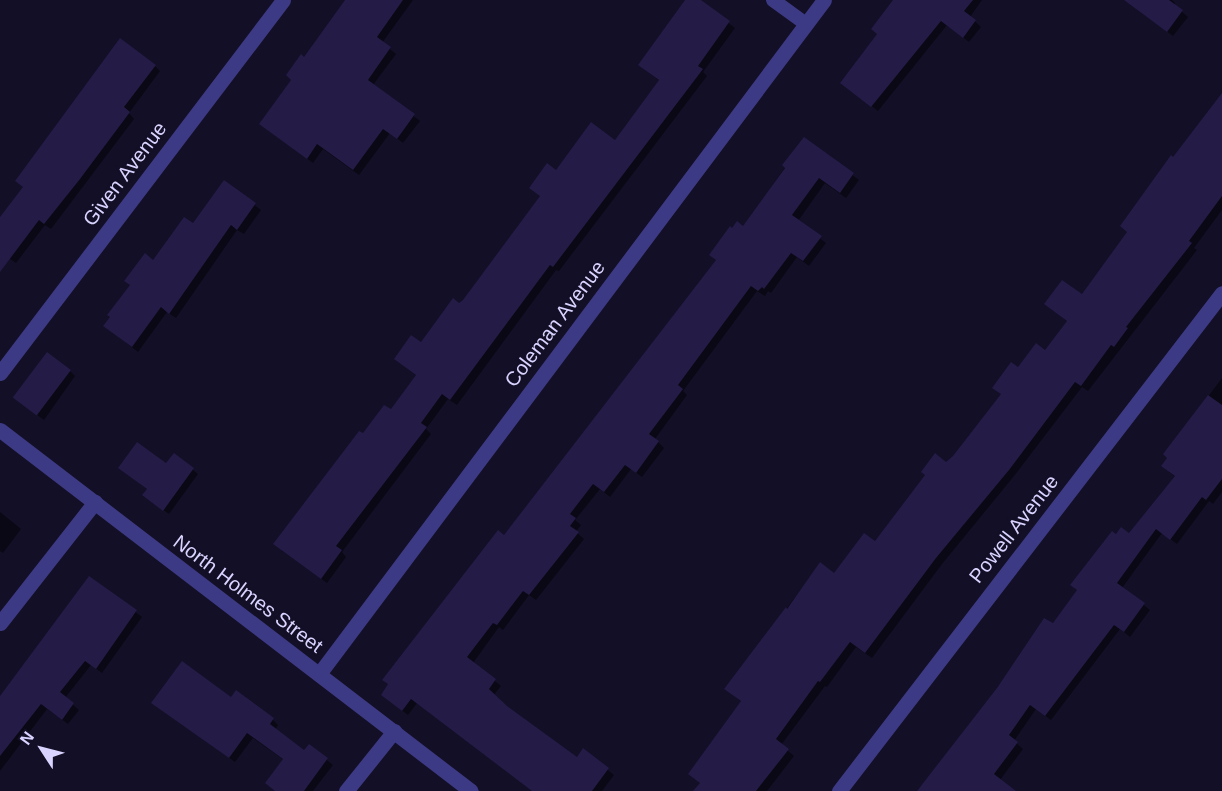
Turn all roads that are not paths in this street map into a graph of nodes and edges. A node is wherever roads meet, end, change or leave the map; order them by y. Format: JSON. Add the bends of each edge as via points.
{"nodes":[{"id":1,"x":283,"y":0,"type":"edge"},
{"id":2,"x":773,"y":0,"type":"edge"},
{"id":3,"x":824,"y":0,"type":"edge"},
{"id":4,"x":806,"y":24,"type":"junction"},
{"id":5,"x":1222,"y":293,"type":"edge"},
{"id":6,"x":0,"y":373,"type":"edge"},
{"id":7,"x":0,"y":430,"type":"edge"},
{"id":8,"x":94,"y":502,"type":"junction"},
{"id":9,"x":0,"y":623,"type":"edge"},
{"id":10,"x":319,"y":674,"type":"junction"},
{"id":11,"x":394,"y":731,"type":"junction"},
{"id":12,"x":346,"y":791,"type":"edge"},
{"id":13,"x":471,"y":791,"type":"edge"},
{"id":14,"x":839,"y":791,"type":"edge"}],
"edges":[{"from":1,"to":6,"type":"street","name":"Given Avenue"},
{"from":2,"to":4,"type":"lane"},
{"from":3,"to":4,"type":"street","name":"Coleman Avenue"},
{"from":4,"to":10,"type":"street","name":"Coleman Avenue"},
{"from":5,"to":14,"type":"street","name":"Powell Avenue"},
{"from":7,"to":8,"type":"street","name":"North Holmes Street"},
{"from":8,"to":9,"type":"street"},
{"from":8,"to":10,"type":"street","name":"North Holmes Street"},
{"from":10,"to":11,"type":"street","name":"North Holmes Street"},
{"from":11,"to":12,"type":"street"},
{"from":11,"to":13,"type":"street","name":"North Holmes Street"}]}
